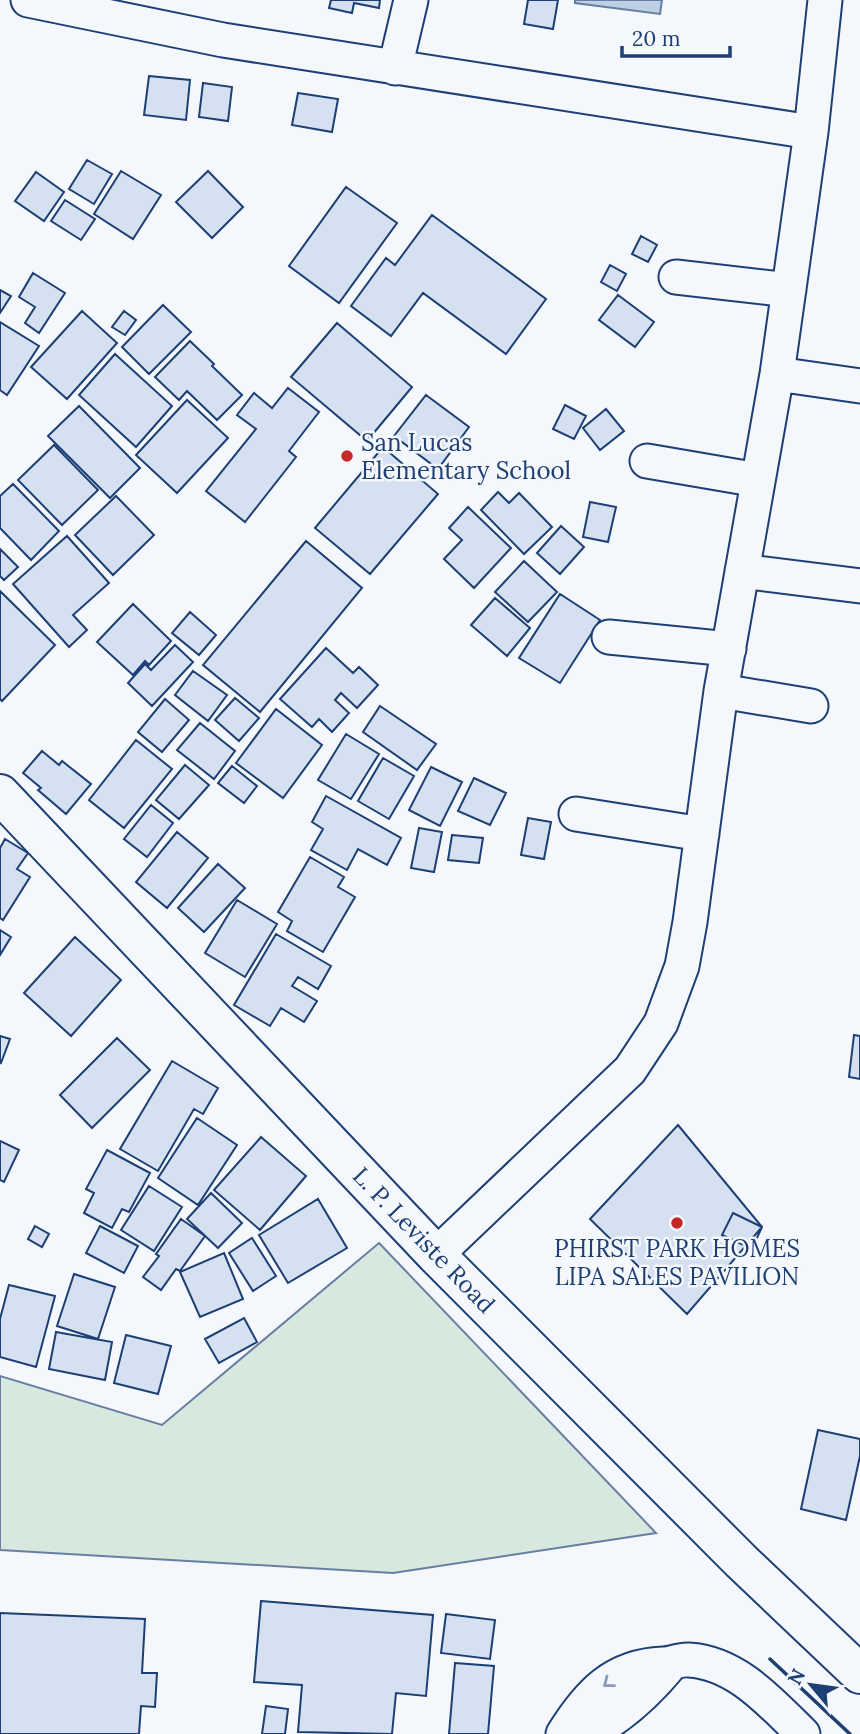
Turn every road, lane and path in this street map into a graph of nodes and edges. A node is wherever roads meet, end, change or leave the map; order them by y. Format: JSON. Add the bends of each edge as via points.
{"nodes":[{"id":1,"x":28,"y":0,"type":"edge"},
{"id":2,"x":411,"y":0,"type":"edge"},
{"id":3,"x":825,"y":0,"type":"edge"},
{"id":4,"x":395,"y":68,"type":"junction"},
{"id":5,"x":811,"y":132,"type":"junction"},
{"id":6,"x":676,"y":277,"type":"dead end"},
{"id":7,"x":789,"y":290,"type":"junction"},
{"id":8,"x":777,"y":374,"type":"junction"},
{"id":9,"x":860,"y":386,"type":"edge"},
{"id":10,"x":647,"y":461,"type":"dead end"},
{"id":11,"x":758,"y":480,"type":"junction"},
{"id":12,"x":742,"y":571,"type":"junction"},
{"id":13,"x":860,"y":586,"type":"edge"},
{"id":14,"x":609,"y":637,"type":"dead end"},
{"id":15,"x":729,"y":649,"type":"junction"},
{"id":16,"x":721,"y":691,"type":"junction"},
{"id":17,"x":811,"y":706,"type":"dead end"},
{"id":18,"x":0,"y":794,"type":"edge"},
{"id":19,"x":576,"y":814,"type":"dead end"},
{"id":20,"x":702,"y":834,"type":"junction"},
{"id":21,"x":436,"y":1255,"type":"junction"},
{"id":22,"x":671,"y":1664,"type":"junction"},
{"id":23,"x":860,"y":1674,"type":"edge"},
{"id":24,"x":563,"y":1734,"type":"edge"},
{"id":25,"x":587,"y":1734,"type":"edge"},
{"id":26,"x":803,"y":1734,"type":"edge"}],
"edges":[{"from":1,"to":4,"type":"street","via":[[223,40]]},
{"from":2,"to":4,"type":"street"},
{"from":3,"to":5,"type":"street"},
{"from":4,"to":5,"type":"street"},
{"from":5,"to":7,"type":"street"},
{"from":6,"to":7,"type":"street"},
{"from":7,"to":8,"type":"street"},
{"from":8,"to":9,"type":"street"},
{"from":8,"to":11,"type":"street"},
{"from":10,"to":11,"type":"street"},
{"from":11,"to":12,"type":"street"},
{"from":12,"to":13,"type":"street"},
{"from":12,"to":15,"type":"street"},
{"from":14,"to":15,"type":"street"},
{"from":15,"to":16,"type":"street"},
{"from":16,"to":17,"type":"street"},
{"from":16,"to":20,"type":"street"},
{"from":18,"to":21,"type":"main road","name":"L. P. Leviste Road"},
{"from":19,"to":20,"type":"street"},
{"from":20,"to":21,"type":"street","via":[[682,966],[661,1023],[630,1070]]},
{"from":21,"to":23,"type":"main road","name":"L. P. Leviste Road"},
{"from":22,"to":24,"type":"street","one_way":true,"via":[[622,1672],[587,1699]]},
{"from":22,"to":25,"type":"street","via":[[648,1690]]},
{"from":22,"to":26,"type":"street","via":[[698,1661],[737,1675]]}]}
